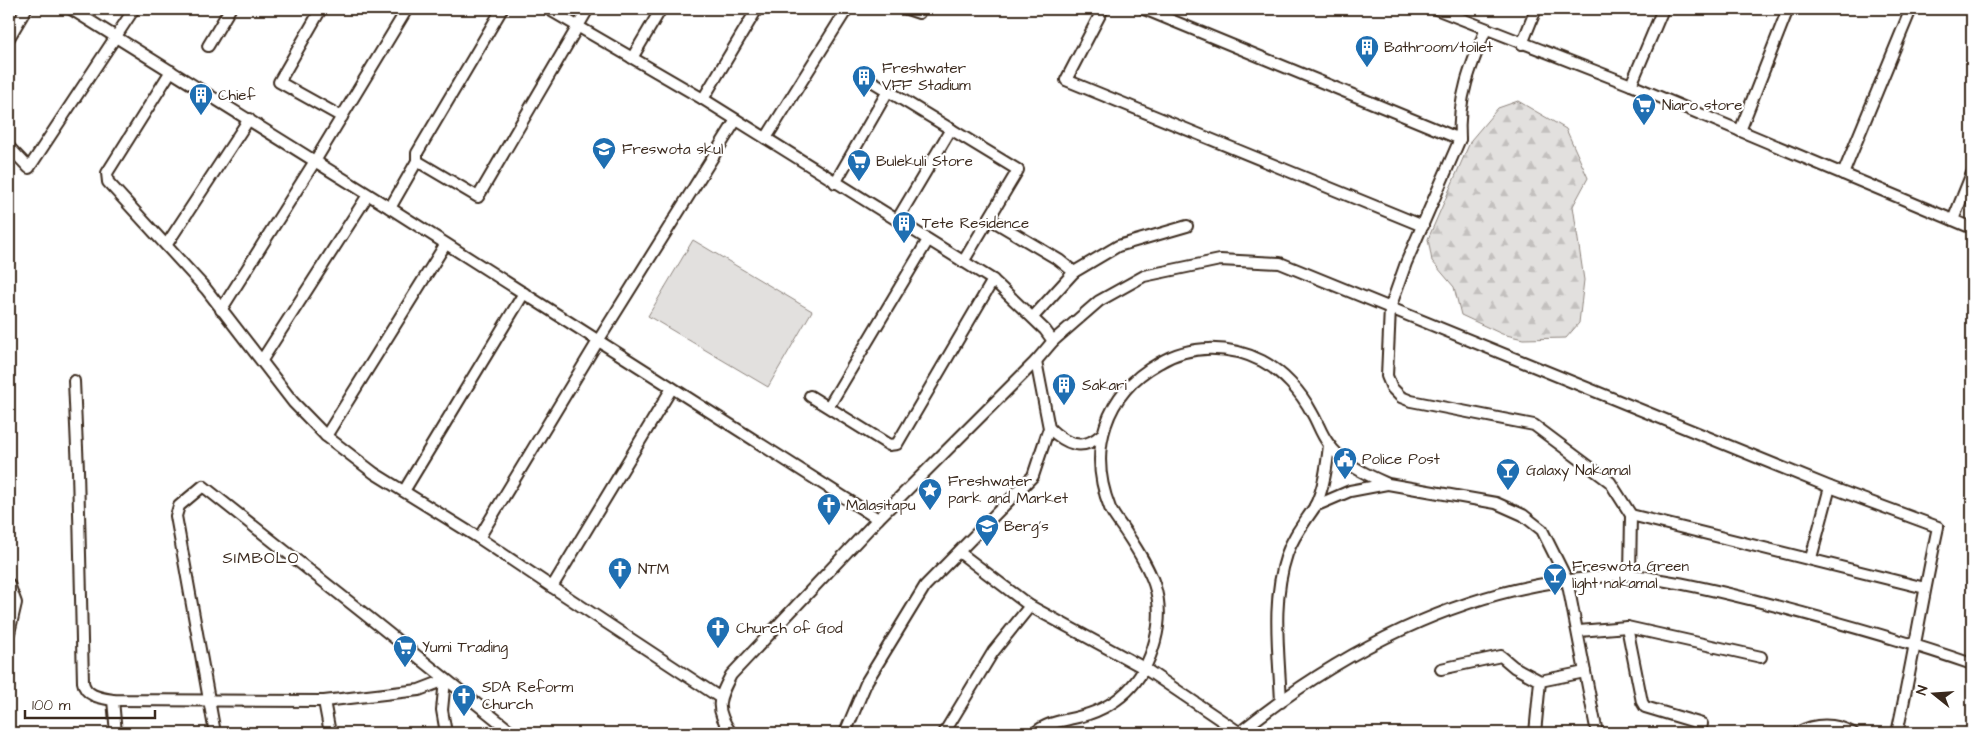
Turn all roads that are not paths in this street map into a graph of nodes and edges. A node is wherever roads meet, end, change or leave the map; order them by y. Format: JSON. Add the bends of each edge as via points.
{"nodes":[{"id":1,"x":26,"y":9,"type":"edge"},
{"id":2,"x":71,"y":9,"type":"edge"},
{"id":3,"x":134,"y":9,"type":"edge"},
{"id":4,"x":230,"y":9,"type":"edge"},
{"id":5,"x":321,"y":9,"type":"edge"},
{"id":6,"x":407,"y":9,"type":"edge"},
{"id":7,"x":502,"y":9,"type":"edge"},
{"id":8,"x":548,"y":9,"type":"edge"},
{"id":9,"x":588,"y":9,"type":"edge"},
{"id":10,"x":661,"y":9,"type":"edge"},
{"id":11,"x":757,"y":9,"type":"edge"},
{"id":12,"x":847,"y":9,"type":"edge"},
{"id":13,"x":907,"y":9,"type":"edge"},
{"id":14,"x":1103,"y":9,"type":"edge"},
{"id":15,"x":1144,"y":9,"type":"edge"},
{"id":16,"x":1436,"y":9,"type":"edge"},
{"id":17,"x":1536,"y":9,"type":"edge"},
{"id":18,"x":1663,"y":9,"type":"edge"},
{"id":19,"x":1788,"y":9,"type":"edge"},
{"id":20,"x":1911,"y":9,"type":"edge"},
{"id":21,"x":919,"y":13,"type":"dead end"},
{"id":22,"x":577,"y":26,"type":"junction"},
{"id":23,"x":1486,"y":29,"type":"junction"},
{"id":24,"x":118,"y":36,"type":"junction"},
{"id":25,"x":9,"y":38,"type":"edge"},
{"id":26,"x":1522,"y":44,"type":"junction"},
{"id":27,"x":208,"y":46,"type":"dead end"},
{"id":28,"x":632,"y":58,"type":"junction"},
{"id":29,"x":171,"y":71,"type":"junction"},
{"id":30,"x":870,"y":80,"type":"dead end"},
{"id":31,"x":1631,"y":85,"type":"junction"},
{"id":32,"x":888,"y":91,"type":"junction"},
{"id":33,"x":703,"y":99,"type":"junction"},
{"id":34,"x":342,"y":117,"type":"junction"},
{"id":35,"x":249,"y":119,"type":"junction"},
{"id":36,"x":736,"y":120,"type":"junction"},
{"id":37,"x":951,"y":129,"type":"junction"},
{"id":38,"x":1740,"y":131,"type":"junction"},
{"id":39,"x":766,"y":138,"type":"junction"},
{"id":40,"x":1460,"y":139,"type":"junction"},
{"id":41,"x":9,"y":147,"type":"edge"},
{"id":42,"x":315,"y":161,"type":"junction"},
{"id":43,"x":417,"y":161,"type":"junction"},
{"id":44,"x":1972,"y":173,"type":"edge"},
{"id":45,"x":1843,"y":174,"type":"junction"},
{"id":46,"x":835,"y":183,"type":"junction"},
{"id":47,"x":368,"y":195,"type":"junction"},
{"id":48,"x":390,"y":208,"type":"junction"},
{"id":49,"x":990,"y":219,"type":"junction"},
{"id":50,"x":897,"y":220,"type":"junction"},
{"id":51,"x":1953,"y":220,"type":"junction"},
{"id":52,"x":1187,"y":226,"type":"dead end"},
{"id":53,"x":1423,"y":226,"type":"junction"},
{"id":54,"x":1972,"y":228,"type":"edge"},
{"id":55,"x":928,"y":240,"type":"junction"},
{"id":56,"x":167,"y":244,"type":"junction"},
{"id":57,"x":445,"y":245,"type":"junction"},
{"id":58,"x":962,"y":262,"type":"junction"},
{"id":59,"x":1074,"y":272,"type":"junction"},
{"id":60,"x":993,"y":280,"type":"junction"},
{"id":61,"x":524,"y":293,"type":"junction"},
{"id":62,"x":1390,"y":308,"type":"junction"},
{"id":63,"x":220,"y":310,"type":"junction"},
{"id":64,"x":1032,"y":318,"type":"junction"},
{"id":65,"x":598,"y":341,"type":"junction"},
{"id":66,"x":1053,"y":342,"type":"junction"},
{"id":67,"x":262,"y":360,"type":"junction"},
{"id":68,"x":1036,"y":361,"type":"junction"},
{"id":69,"x":74,"y":381,"type":"dead end"},
{"id":70,"x":672,"y":388,"type":"junction"},
{"id":71,"x":810,"y":396,"type":"dead end"},
{"id":72,"x":830,"y":406,"type":"junction"},
{"id":73,"x":1049,"y":428,"type":"junction"},
{"id":74,"x":326,"y":436,"type":"junction"},
{"id":75,"x":1101,"y":436,"type":"junction"},
{"id":76,"x":1329,"y":445,"type":"junction"},
{"id":77,"x":1388,"y":484,"type":"junction"},
{"id":78,"x":1830,"y":487,"type":"junction"},
{"id":79,"x":404,"y":492,"type":"junction"},
{"id":80,"x":1315,"y":506,"type":"junction"},
{"id":81,"x":1631,"y":515,"type":"junction"},
{"id":82,"x":878,"y":519,"type":"junction"},
{"id":83,"x":479,"y":538,"type":"junction"},
{"id":84,"x":959,"y":552,"type":"junction"},
{"id":85,"x":1811,"y":558,"type":"junction"},
{"id":86,"x":1630,"y":575,"type":"junction"},
{"id":87,"x":1567,"y":580,"type":"junction"},
{"id":88,"x":9,"y":584,"type":"edge"},
{"id":89,"x":552,"y":587,"type":"junction"},
{"id":90,"x":1925,"y":588,"type":"junction"},
{"id":91,"x":1030,"y":606,"type":"junction"},
{"id":92,"x":1627,"y":627,"type":"junction"},
{"id":93,"x":1579,"y":631,"type":"junction"},
{"id":94,"x":9,"y":634,"type":"edge"},
{"id":95,"x":1916,"y":645,"type":"junction"},
{"id":96,"x":1761,"y":657,"type":"dead end"},
{"id":97,"x":1972,"y":664,"type":"edge"},
{"id":98,"x":1144,"y":668,"type":"junction"},
{"id":99,"x":1441,"y":669,"type":"dead end"},
{"id":100,"x":1585,"y":672,"type":"junction"},
{"id":101,"x":445,"y":680,"type":"junction"},
{"id":102,"x":1540,"y":681,"type":"junction"},
{"id":103,"x":719,"y":697,"type":"junction"},
{"id":104,"x":113,"y":700,"type":"junction"},
{"id":105,"x":208,"y":700,"type":"junction"},
{"id":106,"x":324,"y":702,"type":"junction"},
{"id":107,"x":1281,"y":702,"type":"junction"},
{"id":108,"x":116,"y":733,"type":"edge"},
{"id":109,"x":215,"y":733,"type":"edge"},
{"id":110,"x":330,"y":733,"type":"edge"},
{"id":111,"x":446,"y":733,"type":"edge"},
{"id":112,"x":513,"y":733,"type":"edge"},
{"id":113,"x":731,"y":733,"type":"edge"},
{"id":114,"x":845,"y":733,"type":"edge"},
{"id":115,"x":944,"y":733,"type":"edge"},
{"id":116,"x":1035,"y":733,"type":"edge"},
{"id":117,"x":1239,"y":733,"type":"edge"},
{"id":118,"x":1535,"y":733,"type":"edge"},
{"id":119,"x":1597,"y":733,"type":"edge"},
{"id":120,"x":1700,"y":733,"type":"edge"},
{"id":121,"x":1797,"y":733,"type":"edge"},
{"id":122,"x":1853,"y":733,"type":"edge"},
{"id":123,"x":1896,"y":733,"type":"edge"}],
"edges":[{"from":1,"to":25,"type":"street"},
{"from":2,"to":24,"type":"street"},
{"from":3,"to":24,"type":"street"},
{"from":4,"to":27,"type":"street"},
{"from":5,"to":34,"type":"street","via":[[279,82]]},
{"from":6,"to":34,"type":"street"},
{"from":7,"to":43,"type":"street","via":[[416,153]]},
{"from":8,"to":22,"type":"street"},
{"from":9,"to":22,"type":"street"},
{"from":10,"to":28,"type":"street"},
{"from":11,"to":33,"type":"street"},
{"from":12,"to":39,"type":"street"},
{"from":13,"to":21,"type":"street"},
{"from":14,"to":53,"type":"street","via":[[1066,80]]},
{"from":15,"to":40,"type":"street"},
{"from":16,"to":23,"type":"street"},
{"from":17,"to":26,"type":"street"},
{"from":18,"to":31,"type":"street"},
{"from":19,"to":38,"type":"street"},
{"from":20,"to":45,"type":"street"},
{"from":22,"to":28,"type":"street"},
{"from":22,"to":43,"type":"street","via":[[478,197]]},
{"from":23,"to":26,"type":"street"},
{"from":23,"to":40,"type":"street","via":[[1468,70],[1459,119]]},
{"from":24,"to":29,"type":"street"},
{"from":24,"to":41,"type":"street","via":[[29,168]]},
{"from":26,"to":31,"type":"street"},
{"from":28,"to":33,"type":"street"},
{"from":29,"to":35,"type":"street"},
{"from":29,"to":56,"type":"street","via":[[106,173],[106,178]]},
{"from":30,"to":32,"type":"street"},
{"from":31,"to":38,"type":"street"},
{"from":32,"to":37,"type":"street"},
{"from":32,"to":46,"type":"street"},
{"from":33,"to":36,"type":"street"},
{"from":34,"to":42,"type":"street"},
{"from":35,"to":42,"type":"street"},
{"from":35,"to":56,"type":"street"},
{"from":36,"to":39,"type":"street"},
{"from":36,"to":65,"type":"street"},
{"from":37,"to":49,"type":"street","via":[[1018,170]]},
{"from":37,"to":50,"type":"street"},
{"from":38,"to":45,"type":"street"},
{"from":39,"to":46,"type":"street"},
{"from":40,"to":53,"type":"street"},
{"from":42,"to":47,"type":"street"},
{"from":42,"to":63,"type":"street"},
{"from":43,"to":48,"type":"street"},
{"from":44,"to":51,"type":"street"},
{"from":45,"to":51,"type":"street"},
{"from":46,"to":50,"type":"street"},
{"from":47,"to":48,"type":"street"},
{"from":47,"to":67,"type":"street"},
{"from":48,"to":57,"type":"street"},
{"from":49,"to":58,"type":"street"},
{"from":49,"to":59,"type":"street"},
{"from":50,"to":55,"type":"street"},
{"from":51,"to":54,"type":"street"},
{"from":52,"to":59,"type":"street","via":[[1118,246]]},
{"from":53,"to":62,"type":"street"},
{"from":55,"to":58,"type":"street"},
{"from":55,"to":72,"type":"street"},
{"from":56,"to":63,"type":"street"},
{"from":57,"to":61,"type":"street"},
{"from":57,"to":74,"type":"street"},
{"from":58,"to":60,"type":"street"},
{"from":59,"to":64,"type":"street"},
{"from":60,"to":64,"type":"street"},
{"from":60,"to":72,"type":"street","via":[[897,444],[889,445]]},
{"from":61,"to":65,"type":"street"},
{"from":61,"to":79,"type":"street"},
{"from":62,"to":66,"type":"street","via":[[1280,263],[1220,260],[1144,276],[1099,301]]},
{"from":62,"to":78,"type":"street"},
{"from":62,"to":81,"type":"street","via":[[1387,376],[1401,397],[1534,425],[1610,482]]},
{"from":63,"to":67,"type":"street"},
{"from":64,"to":66,"type":"street"},
{"from":65,"to":70,"type":"street"},
{"from":65,"to":83,"type":"street"},
{"from":66,"to":68,"type":"street"},
{"from":67,"to":74,"type":"street","via":[[293,402]]},
{"from":68,"to":73,"type":"street"},
{"from":68,"to":82,"type":"street"},
{"from":69,"to":104,"type":"street","via":[[83,685],[98,697]]},
{"from":70,"to":82,"type":"street"},
{"from":70,"to":89,"type":"street"},
{"from":71,"to":72,"type":"street"},
{"from":73,"to":75,"type":"street","via":[[1066,442],[1076,444],[1093,443]]},
{"from":73,"to":84,"type":"street","via":[[1033,476]]},
{"from":74,"to":79,"type":"street"},
{"from":75,"to":76,"type":"street","via":[[1115,404],[1136,378],[1167,358],[1211,348],[1250,356],[1283,376],[1309,407]]},
{"from":75,"to":98,"type":"street","via":[[1102,479],[1111,510],[1145,560],[1156,588],[1158,626]]},
{"from":76,"to":77,"type":"street","via":[[1349,463]]},
{"from":76,"to":80,"type":"street"},
{"from":77,"to":80,"type":"street","via":[[1350,491]]},
{"from":77,"to":87,"type":"street","via":[[1467,496],[1496,503],[1523,515],[1542,530]]},
{"from":78,"to":85,"type":"street"},
{"from":78,"to":90,"type":"street","via":[[1938,527]]},
{"from":79,"to":83,"type":"street"},
{"from":80,"to":107,"type":"street","via":[[1294,537],[1282,570],[1278,610]]},
{"from":81,"to":85,"type":"street"},
{"from":81,"to":86,"type":"street"},
{"from":82,"to":103,"type":"street","via":[[731,675]]},
{"from":83,"to":89,"type":"street"},
{"from":84,"to":91,"type":"street"},
{"from":84,"to":114,"type":"street","via":[[926,586],[867,681]]},
{"from":85,"to":90,"type":"street"},
{"from":86,"to":87,"type":"street"},
{"from":86,"to":95,"type":"street","via":[[1700,586]]},
{"from":87,"to":93,"type":"street"},
{"from":87,"to":107,"type":"street","via":[[1494,594],[1405,628],[1334,666]]},
{"from":88,"to":94,"type":"street","via":[[16,603]]},
{"from":89,"to":103,"type":"street"},
{"from":90,"to":95,"type":"street"},
{"from":91,"to":98,"type":"street"},
{"from":91,"to":115,"type":"street","via":[[993,652]]},
{"from":92,"to":93,"type":"street"},
{"from":92,"to":96,"type":"street"},
{"from":92,"to":120,"type":"street","via":[[1645,707],[1694,720],[1702,724]]},
{"from":93,"to":100,"type":"street"},
{"from":95,"to":97,"type":"street"},
{"from":95,"to":123,"type":"street"},
{"from":98,"to":116,"type":"street","via":[[1130,690],[1116,702],[1086,716],[1046,726]]},
{"from":98,"to":117,"type":"street"},
{"from":99,"to":102,"type":"street","via":[[1501,656]]},
{"from":100,"to":102,"type":"street"},
{"from":100,"to":119,"type":"street"},
{"from":101,"to":105,"type":"street","via":[[203,486],[179,506],[176,516]]},
{"from":101,"to":106,"type":"street","via":[[419,690]]},
{"from":101,"to":111,"type":"street","via":[[442,710]]},
{"from":101,"to":112,"type":"street"},
{"from":102,"to":118,"type":"street"},
{"from":103,"to":113,"type":"street","via":[[721,715]]},
{"from":104,"to":105,"type":"street"},
{"from":104,"to":108,"type":"street"},
{"from":105,"to":106,"type":"street"},
{"from":105,"to":109,"type":"street"},
{"from":106,"to":110,"type":"street"},
{"from":107,"to":117,"type":"street"},
{"from":121,"to":122,"type":"street","via":[[1814,726],[1832,726]]}]}
